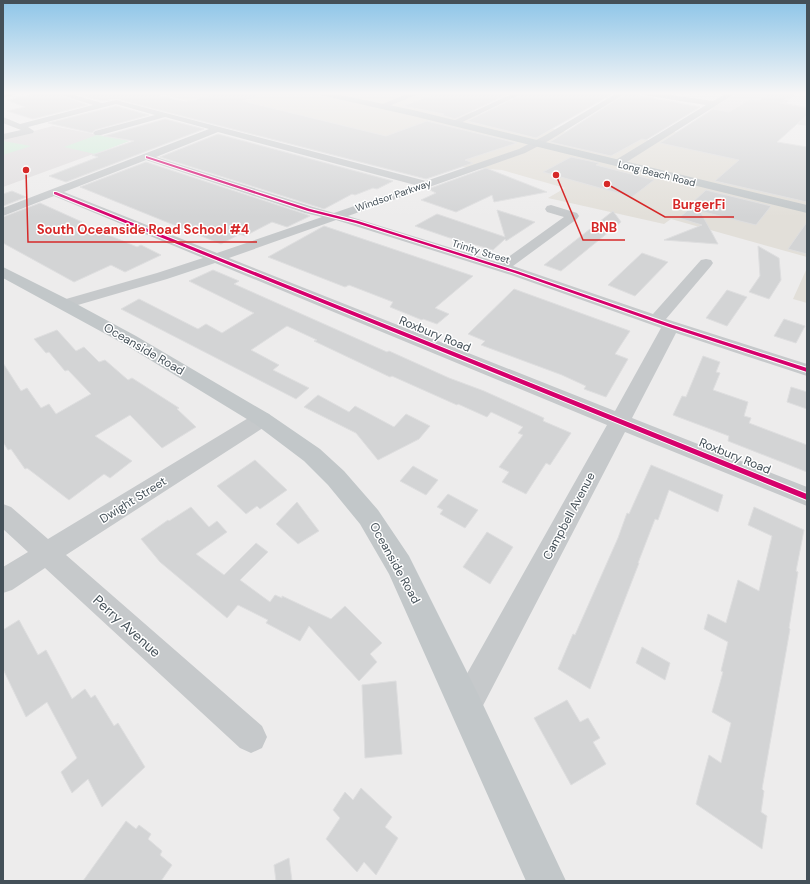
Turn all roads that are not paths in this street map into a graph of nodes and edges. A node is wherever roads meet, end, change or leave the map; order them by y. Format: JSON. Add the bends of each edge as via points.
{"nodes":[{"id":1,"x":15,"y":134,"type":"edge"},
{"id":2,"x":205,"y":134,"type":"edge"},
{"id":3,"x":238,"y":134,"type":"edge"},
{"id":4,"x":500,"y":134,"type":"edge"},
{"id":5,"x":552,"y":134,"type":"edge"},
{"id":6,"x":665,"y":134,"type":"edge"},
{"id":7,"x":3,"y":137,"type":"edge"},
{"id":8,"x":537,"y":143,"type":"junction"},
{"id":9,"x":148,"y":157,"type":"junction"},
{"id":10,"x":618,"y":163,"type":"junction"},
{"id":11,"x":425,"y":184,"type":"junction"},
{"id":12,"x":54,"y":193,"type":"junction"},
{"id":13,"x":551,"y":209,"type":"dead end"},
{"id":14,"x":807,"y":209,"type":"edge"},
{"id":15,"x":3,"y":212,"type":"edge"},
{"id":16,"x":334,"y":216,"type":"junction"},
{"id":17,"x":216,"y":258,"type":"junction"},
{"id":18,"x":706,"y":263,"type":"dead end"},
{"id":19,"x":502,"y":268,"type":"junction"},
{"id":20,"x":3,"y":272,"type":"edge"},
{"id":21,"x":65,"y":304,"type":"junction"},
{"id":22,"x":664,"y":324,"type":"junction"},
{"id":23,"x":807,"y":370,"type":"edge"},
{"id":24,"x":262,"y":419,"type":"junction"},
{"id":25,"x":620,"y":421,"type":"junction"},
{"id":26,"x":807,"y":497,"type":"edge"},
{"id":27,"x":3,"y":514,"type":"edge"},
{"id":28,"x":47,"y":554,"type":"junction"},
{"id":29,"x":3,"y":581,"type":"edge"},
{"id":30,"x":466,"y":706,"type":"junction"},
{"id":31,"x":251,"y":737,"type":"dead end"},
{"id":32,"x":546,"y":881,"type":"edge"}],
"edges":[{"from":1,"to":7,"type":"street"},
{"from":2,"to":9,"type":"street"},
{"from":3,"to":11,"type":"street"},
{"from":4,"to":8,"type":"main road","name":"Long Beach Road"},
{"from":5,"to":8,"type":"street","name":"Windsor Parkway"},
{"from":6,"to":10,"type":"street"},
{"from":8,"to":10,"type":"main road","name":"Long Beach Road"},
{"from":8,"to":11,"type":"street","name":"Windsor Parkway","via":[[522,151]]},
{"from":9,"to":12,"type":"street"},
{"from":9,"to":16,"type":"street","name":"Trinity Street"},
{"from":10,"to":14,"type":"main road","name":"Long Beach Road"},
{"from":11,"to":16,"type":"street","name":"Windsor Parkway"},
{"from":12,"to":15,"type":"street"},
{"from":12,"to":17,"type":"street","name":"Roxbury Road"},
{"from":13,"to":19,"type":"street","via":[[573,216]]},
{"from":16,"to":17,"type":"street","name":"Windsor Parkway"},
{"from":16,"to":19,"type":"street","name":"Trinity Street"},
{"from":17,"to":21,"type":"street","name":"Windsor Parkway"},
{"from":17,"to":25,"type":"street","name":"Roxbury Road"},
{"from":18,"to":22,"type":"street","name":"Campbell Avenue"},
{"from":19,"to":22,"type":"street","name":"Trinity Street"},
{"from":20,"to":21,"type":"main road","name":"Oceanside Road"},
{"from":21,"to":24,"type":"main road","name":"Oceanside Road"},
{"from":22,"to":23,"type":"street","name":"Trinity Street"},
{"from":22,"to":25,"type":"street","name":"Campbell Avenue"},
{"from":24,"to":28,"type":"street","name":"Dwight Street"},
{"from":24,"to":30,"type":"main road","name":"Oceanside Road","via":[[312,455],[336,478],[369,517],[399,565]]},
{"from":25,"to":26,"type":"street","name":"Roxbury Road"},
{"from":25,"to":30,"type":"street","name":"Campbell Avenue"},
{"from":27,"to":28,"type":"street","name":"Perry Avenue"},
{"from":28,"to":29,"type":"street","name":"Dwight Street"},
{"from":28,"to":31,"type":"street","name":"Perry Avenue"},
{"from":30,"to":32,"type":"main road","name":"Oceanside Road"}]}
